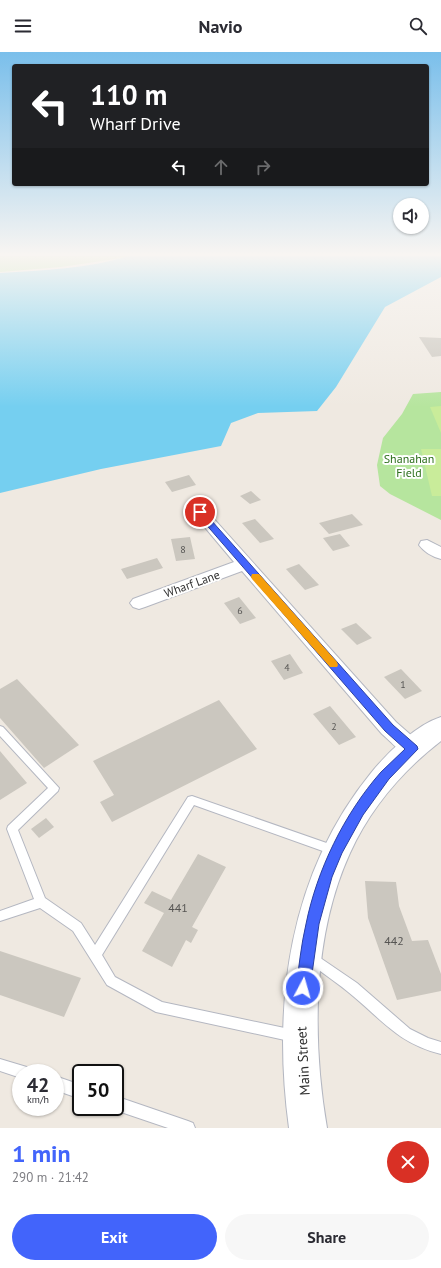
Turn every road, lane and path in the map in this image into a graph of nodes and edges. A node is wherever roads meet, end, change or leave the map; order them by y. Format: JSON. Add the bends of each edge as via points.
{"nodes":[{"id":1,"x":200,"y":512,"type":"dead end"},
{"id":2,"x":427,"y":545,"type":"dead end"},
{"id":3,"x":441,"y":554,"type":"edge"},
{"id":4,"x":244,"y":564,"type":"junction"},
{"id":5,"x":139,"y":603,"type":"dead end"},
{"id":6,"x":441,"y":727,"type":"edge"},
{"id":7,"x":0,"y":730,"type":"edge"},
{"id":8,"x":413,"y":749,"type":"junction"},
{"id":9,"x":336,"y":851,"type":"junction"},
{"id":10,"x":41,"y":902,"type":"junction"},
{"id":11,"x":0,"y":916,"type":"edge"},
{"id":12,"x":95,"y":955,"type":"junction"},
{"id":13,"x":307,"y":955,"type":"junction"},
{"id":14,"x":300,"y":1037,"type":"junction"},
{"id":15,"x":441,"y":1048,"type":"edge"},
{"id":16,"x":0,"y":1065,"type":"edge"},
{"id":17,"x":12,"y":1069,"type":"edge"},
{"id":18,"x":124,"y":1106,"type":"edge"},
{"id":19,"x":188,"y":1128,"type":"edge"},
{"id":20,"x":308,"y":1128,"type":"edge"}],
"edges":[{"from":1,"to":4,"type":"street"},
{"from":2,"to":3,"type":"street"},
{"from":4,"to":5,"type":"street","name":"Wharf Lane"},
{"from":4,"to":8,"type":"street","via":[[389,728]]},
{"from":6,"to":8,"type":"main road","name":"Main Street"},
{"from":7,"to":10,"type":"lane","via":[[54,788],[12,829]]},
{"from":8,"to":9,"type":"main road","name":"Main Street","via":[[385,776],[358,812]]},
{"from":9,"to":12,"type":"lane","via":[[192,800]]},
{"from":9,"to":13,"type":"main road","name":"Main Street","via":[[312,924]]},
{"from":10,"to":11,"type":"lane"},
{"from":10,"to":12,"type":"lane","via":[[78,927]]},
{"from":12,"to":14,"type":"lane","via":[[111,981],[160,1008]]},
{"from":13,"to":14,"type":"main road","name":"Main Street"},
{"from":13,"to":15,"type":"lane","via":[[356,991],[405,1035],[426,1046]]},
{"from":14,"to":20,"type":"main road","name":"Main Street"},
{"from":16,"to":17,"type":"lane"},
{"from":18,"to":19,"type":"lane"}]}
